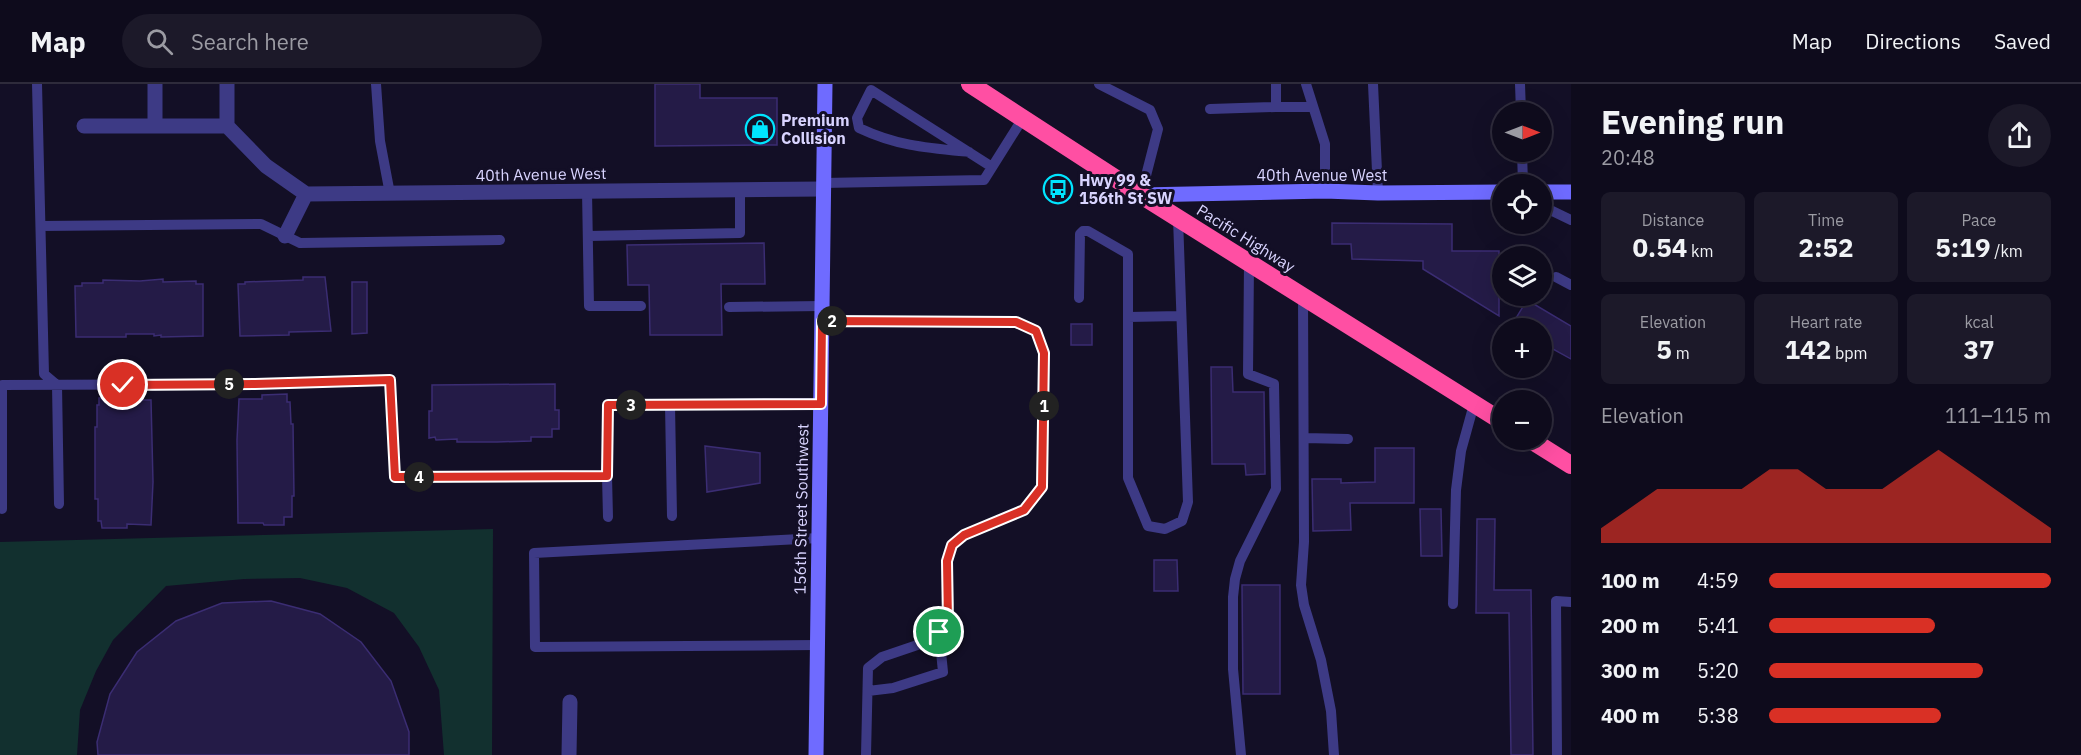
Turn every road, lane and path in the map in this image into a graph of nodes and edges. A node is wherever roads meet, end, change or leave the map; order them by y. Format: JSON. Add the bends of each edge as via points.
{"nodes":[{"id":1,"x":37,"y":84,"type":"edge"},
{"id":2,"x":155,"y":84,"type":"edge"},
{"id":3,"x":227,"y":84,"type":"edge"},
{"id":4,"x":376,"y":84,"type":"edge"},
{"id":5,"x":825,"y":84,"type":"edge"},
{"id":6,"x":970,"y":84,"type":"edge"},
{"id":7,"x":1099,"y":84,"type":"edge"},
{"id":8,"x":1276,"y":84,"type":"edge"},
{"id":9,"x":1306,"y":84,"type":"edge"},
{"id":10,"x":1373,"y":84,"type":"edge"},
{"id":11,"x":1520,"y":84,"type":"edge"},
{"id":12,"x":1521,"y":102,"type":"edge"},
{"id":13,"x":1276,"y":107,"type":"junction"},
{"id":14,"x":1313,"y":107,"type":"junction"},
{"id":15,"x":1210,"y":109,"type":"dead end"},
{"id":16,"x":1023,"y":118,"type":"junction"},
{"id":17,"x":84,"y":126,"type":"dead end"},
{"id":18,"x":155,"y":126,"type":"junction"},
{"id":19,"x":227,"y":126,"type":"junction"},
{"id":20,"x":969,"y":152,"type":"junction"},
{"id":21,"x":992,"y":167,"type":"junction"},
{"id":22,"x":824,"y":186,"type":"junction"},
{"id":23,"x":740,"y":190,"type":"junction"},
{"id":24,"x":587,"y":191,"type":"junction"},
{"id":25,"x":1325,"y":191,"type":"junction"},
{"id":26,"x":1492,"y":192,"type":"edge"},
{"id":27,"x":1552,"y":192,"type":"edge"},
{"id":28,"x":1571,"y":192,"type":"edge"},
{"id":29,"x":1378,"y":193,"type":"junction"},
{"id":30,"x":306,"y":194,"type":"junction"},
{"id":31,"x":390,"y":194,"type":"junction"},
{"id":32,"x":1141,"y":195,"type":"junction"},
{"id":33,"x":1552,"y":211,"type":"edge"},
{"id":34,"x":1178,"y":218,"type":"junction"},
{"id":35,"x":1571,"y":220,"type":"edge"},
{"id":36,"x":41,"y":226,"type":"junction"},
{"id":37,"x":285,"y":236,"type":"junction"},
{"id":38,"x":588,"y":236,"type":"junction"},
{"id":39,"x":500,"y":240,"type":"dead end"},
{"id":40,"x":1249,"y":263,"type":"junction"},
{"id":41,"x":1556,"y":277,"type":"dead end"},
{"id":42,"x":1571,"y":285,"type":"edge"},
{"id":43,"x":1303,"y":296,"type":"junction"},
{"id":44,"x":1079,"y":298,"type":"dead end"},
{"id":45,"x":641,"y":306,"type":"dead end"},
{"id":46,"x":729,"y":307,"type":"dead end"},
{"id":47,"x":822,"y":314,"type":"junction"},
{"id":48,"x":1181,"y":315,"type":"junction"},
{"id":49,"x":1128,"y":316,"type":"junction"},
{"id":50,"x":57,"y":385,"type":"junction"},
{"id":51,"x":821,"y":404,"type":"junction"},
{"id":52,"x":1474,"y":404,"type":"junction"},
{"id":53,"x":670,"y":405,"type":"junction"},
{"id":54,"x":1492,"y":415,"type":"edge"},
{"id":55,"x":1305,"y":438,"type":"junction"},
{"id":56,"x":1348,"y":439,"type":"dead end"},
{"id":57,"x":1547,"y":450,"type":"edge"},
{"id":58,"x":1571,"y":465,"type":"edge"},
{"id":59,"x":607,"y":476,"type":"junction"},
{"id":60,"x":59,"y":504,"type":"dead end"},
{"id":61,"x":2,"y":509,"type":"dead end"},
{"id":62,"x":672,"y":516,"type":"dead end"},
{"id":63,"x":608,"y":517,"type":"dead end"},
{"id":64,"x":819,"y":538,"type":"junction"},
{"id":65,"x":1571,"y":602,"type":"edge"},
{"id":66,"x":1453,"y":604,"type":"dead end"},
{"id":67,"x":939,"y":632,"type":"junction"},
{"id":68,"x":817,"y":645,"type":"junction"},
{"id":69,"x":868,"y":691,"type":"junction"},
{"id":70,"x":570,"y":702,"type":"dead end"},
{"id":71,"x":569,"y":755,"type":"edge"},
{"id":72,"x":816,"y":755,"type":"edge"},
{"id":73,"x":866,"y":755,"type":"edge"},
{"id":74,"x":1240,"y":755,"type":"edge"},
{"id":75,"x":1334,"y":755,"type":"edge"},
{"id":76,"x":1557,"y":755,"type":"edge"}],
"edges":[{"from":1,"to":36,"type":"lane"},
{"from":2,"to":18,"type":"street"},
{"from":3,"to":19,"type":"street"},
{"from":4,"to":31,"type":"lane","via":[[380,141]]},
{"from":5,"to":22,"type":"street","name":"156th Street Southwest"},
{"from":6,"to":16,"type":"highway","name":"Pacific Highway"},
{"from":7,"to":32,"type":"lane","via":[[1150,110],[1158,129]]},
{"from":8,"to":13,"type":"lane"},
{"from":9,"to":14,"type":"lane"},
{"from":10,"to":29,"type":"lane"},
{"from":11,"to":12,"type":"lane"},
{"from":13,"to":14,"type":"lane"},
{"from":13,"to":15,"type":"lane"},
{"from":14,"to":25,"type":"lane","via":[[1326,144]]},
{"from":16,"to":21,"type":"lane"},
{"from":16,"to":32,"type":"highway","name":"Pacific Highway"},
{"from":17,"to":18,"type":"street"},
{"from":18,"to":19,"type":"street"},
{"from":19,"to":30,"type":"street","via":[[266,166]]},
{"from":20,"to":20,"type":"lane","via":[[872,90],[857,118],[859,128],[881,139],[911,147]]},
{"from":20,"to":21,"type":"lane"},
{"from":21,"to":22,"type":"lane","via":[[984,180]]},
{"from":22,"to":23,"type":"street","name":"40th Avenue West"},
{"from":22,"to":47,"type":"street","name":"156th Street Southwest"},
{"from":23,"to":24,"type":"street","name":"40th Avenue West"},
{"from":23,"to":38,"type":"lane","via":[[741,233]]},
{"from":24,"to":31,"type":"street","name":"40th Avenue West"},
{"from":24,"to":38,"type":"lane"},
{"from":25,"to":29,"type":"street","name":"40th Avenue West"},
{"from":25,"to":32,"type":"street","name":"40th Avenue West"},
{"from":26,"to":29,"type":"street","name":"40th Avenue West"},
{"from":27,"to":28,"type":"street"},
{"from":30,"to":31,"type":"street","name":"40th Avenue West"},
{"from":30,"to":37,"type":"street"},
{"from":32,"to":34,"type":"highway","name":"Pacific Highway"},
{"from":33,"to":35,"type":"lane"},
{"from":34,"to":40,"type":"highway","name":"Pacific Highway"},
{"from":34,"to":48,"type":"lane"},
{"from":36,"to":37,"type":"lane","via":[[261,224]]},
{"from":36,"to":50,"type":"lane","via":[[44,375]]},
{"from":37,"to":39,"type":"lane","via":[[300,243]]},
{"from":38,"to":45,"type":"lane","via":[[589,306]]},
{"from":40,"to":43,"type":"highway","name":"Pacific Highway"},
{"from":40,"to":74,"type":"lane","via":[[1248,375],[1274,384],[1276,489],[1235,579],[1233,669]]},
{"from":41,"to":42,"type":"lane"},
{"from":43,"to":52,"type":"highway","name":"Pacific Highway"},
{"from":43,"to":55,"type":"lane"},
{"from":44,"to":49,"type":"lane","via":[[1080,234],[1088,231],[1128,254]]},
{"from":46,"to":47,"type":"lane"},
{"from":47,"to":51,"type":"street","name":"156th Street Southwest"},
{"from":47,"to":67,"type":"lane","via":[[1016,322],[1036,331],[1044,353],[1042,487],[1024,510],[964,535],[952,545],[947,561],[948,622]]},
{"from":48,"to":49,"type":"lane"},
{"from":48,"to":49,"type":"lane","via":[[1188,502],[1182,521],[1165,529],[1148,526],[1128,478]]},
{"from":50,"to":59,"type":"lane","via":[[390,380],[395,477]]},
{"from":50,"to":60,"type":"lane"},
{"from":50,"to":61,"type":"lane","via":[[2,385]]},
{"from":51,"to":53,"type":"lane"},
{"from":51,"to":64,"type":"street","name":"156th Street Southwest"},
{"from":52,"to":54,"type":"highway","name":"Pacific Highway"},
{"from":52,"to":66,"type":"lane","via":[[1461,451],[1456,490]]},
{"from":53,"to":59,"type":"lane","via":[[608,405]]},
{"from":53,"to":62,"type":"lane"},
{"from":55,"to":56,"type":"lane"},
{"from":55,"to":75,"type":"lane","via":[[1301,585],[1321,660]]},
{"from":57,"to":58,"type":"highway"},
{"from":59,"to":63,"type":"lane"},
{"from":64,"to":68,"type":"street","name":"156th Street Southwest"},
{"from":64,"to":68,"type":"lane","via":[[534,553],[535,647]]},
{"from":65,"to":76,"type":"lane","via":[[1556,601]]},
{"from":67,"to":69,"type":"lane","via":[[932,640],[882,657],[868,668]]},
{"from":67,"to":69,"type":"lane","via":[[943,672],[893,688]]},
{"from":68,"to":72,"type":"street","name":"156th Street Southwest"},
{"from":69,"to":73,"type":"lane"},
{"from":70,"to":71,"type":"street"}]}
